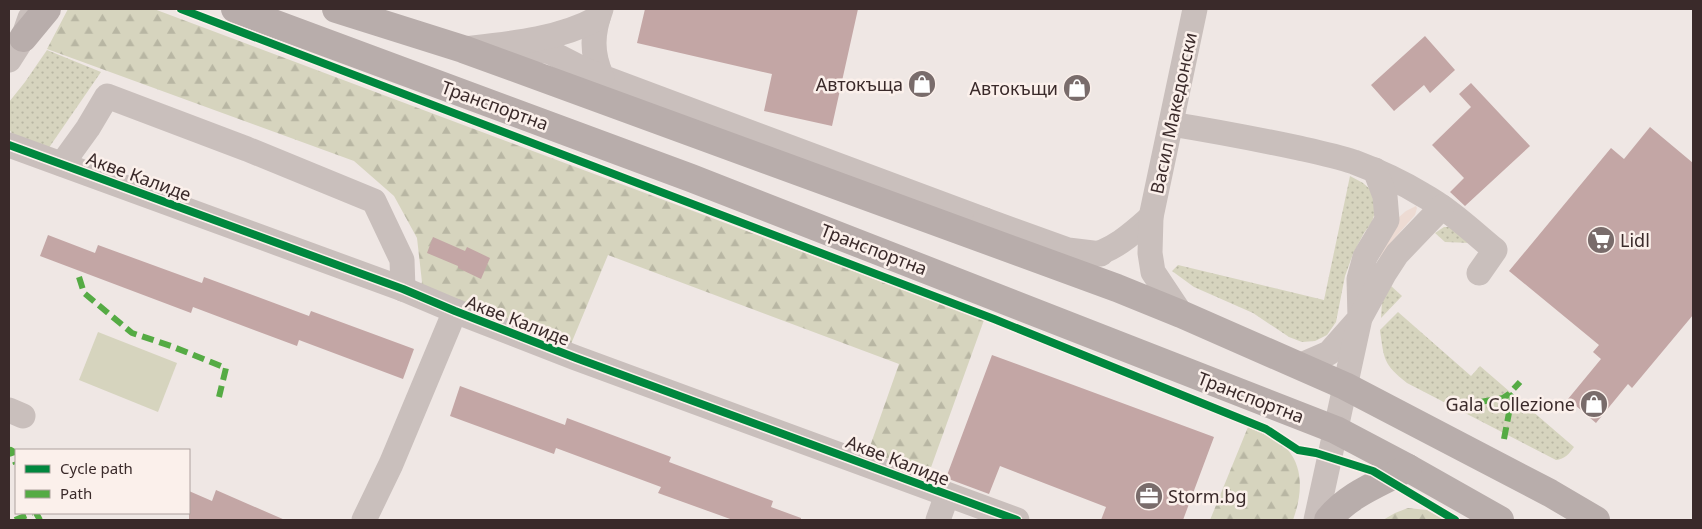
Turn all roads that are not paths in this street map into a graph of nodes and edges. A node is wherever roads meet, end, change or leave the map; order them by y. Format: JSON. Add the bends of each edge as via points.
{"nodes":[{"id":1,"x":32,"y":9,"type":"edge"},
{"id":2,"x":47,"y":9,"type":"edge"},
{"id":3,"x":235,"y":9,"type":"edge"},
{"id":4,"x":336,"y":9,"type":"edge"},
{"id":5,"x":1195,"y":9,"type":"edge"},
{"id":6,"x":600,"y":14,"type":"edge"},
{"id":7,"x":506,"y":44,"type":"junction"},
{"id":8,"x":16,"y":49,"type":"edge"},
{"id":9,"x":463,"y":49,"type":"junction"},
{"id":10,"x":602,"y":77,"type":"junction"},
{"id":11,"x":1171,"y":124,"type":"junction"},
{"id":12,"x":9,"y":145,"type":"edge"},
{"id":13,"x":62,"y":164,"type":"junction"},
{"id":14,"x":1375,"y":170,"type":"junction"},
{"id":15,"x":1432,"y":200,"type":"junction"},
{"id":16,"x":1151,"y":217,"type":"junction"},
{"id":17,"x":985,"y":220,"type":"junction"},
{"id":18,"x":1387,"y":220,"type":"junction"},
{"id":19,"x":1005,"y":247,"type":"junction"},
{"id":20,"x":1101,"y":254,"type":"junction"},
{"id":21,"x":1054,"y":265,"type":"junction"},
{"id":22,"x":1479,"y":273,"type":"dead end"},
{"id":23,"x":403,"y":289,"type":"junction"},
{"id":24,"x":455,"y":311,"type":"junction"},
{"id":25,"x":1181,"y":314,"type":"junction"},
{"id":26,"x":1360,"y":318,"type":"junction"},
{"id":27,"x":1299,"y":366,"type":"junction"},
{"id":28,"x":1345,"y":386,"type":"junction"},
{"id":29,"x":1336,"y":430,"type":"junction"},
{"id":30,"x":1408,"y":468,"type":"junction"},
{"id":31,"x":948,"y":495,"type":"junction"},
{"id":32,"x":364,"y":520,"type":"edge"},
{"id":33,"x":938,"y":520,"type":"edge"},
{"id":34,"x":1017,"y":520,"type":"edge"},
{"id":35,"x":1316,"y":520,"type":"edge"},
{"id":36,"x":1328,"y":520,"type":"edge"},
{"id":37,"x":1500,"y":520,"type":"edge"},
{"id":38,"x":1596,"y":520,"type":"edge"}],
"edges":[{"from":1,"to":8,"type":"street"},
{"from":2,"to":8,"type":"main road"},
{"from":3,"to":29,"type":"main road","name":"Транспортна","via":[[700,181]]},
{"from":4,"to":9,"type":"main road"},
{"from":5,"to":11,"type":"street","name":"Васил Македонски"},
{"from":6,"to":7,"type":"street","via":[[574,29]]},
{"from":6,"to":10,"type":"street","via":[[594,36],[594,54]]},
{"from":7,"to":9,"type":"street"},
{"from":7,"to":10,"type":"street","via":[[550,52]]},
{"from":9,"to":19,"type":"main road"},
{"from":10,"to":17,"type":"street"},
{"from":11,"to":14,"type":"street","via":[[1323,154]]},
{"from":11,"to":16,"type":"street","name":"Васил Македонски"},
{"from":12,"to":13,"type":"street","name":"Акве Калиде"},
{"from":13,"to":23,"type":"street","name":"Акве Калиде"},
{"from":13,"to":23,"type":"street","via":[[107,96],[374,201],[402,260]]},
{"from":14,"to":15,"type":"street"},
{"from":14,"to":18,"type":"street","via":[[1385,196]]},
{"from":15,"to":18,"type":"street","via":[[1402,205]]},
{"from":15,"to":22,"type":"street","via":[[1496,250]]},
{"from":15,"to":26,"type":"street"},
{"from":16,"to":20,"type":"street","via":[[1127,238]]},
{"from":16,"to":25,"type":"street","name":"Васил Македонски","via":[[1150,253],[1154,272]]},
{"from":17,"to":19,"type":"street"},
{"from":17,"to":20,"type":"street","via":[[1068,250]]},
{"from":18,"to":26,"type":"street","via":[[1368,252],[1361,272]]},
{"from":19,"to":21,"type":"main road"},
{"from":20,"to":21,"type":"street"},
{"from":21,"to":25,"type":"main road"},
{"from":23,"to":24,"type":"street","name":"Акве Калиде"},
{"from":24,"to":31,"type":"street","name":"Акве Калиде"},
{"from":24,"to":32,"type":"street"},
{"from":25,"to":27,"type":"main road"},
{"from":26,"to":27,"type":"street","via":[[1328,353]]},
{"from":26,"to":28,"type":"street"},
{"from":27,"to":28,"type":"main road"},
{"from":28,"to":29,"type":"street"},
{"from":28,"to":38,"type":"main road"},
{"from":29,"to":30,"type":"main road","name":"Транспортна"},
{"from":29,"to":35,"type":"street"},
{"from":30,"to":36,"type":"main road","via":[[1348,500]]},
{"from":30,"to":37,"type":"main road","name":"Транспортна"},
{"from":31,"to":33,"type":"street"},
{"from":31,"to":34,"type":"street","name":"Акве Калиде"}]}
